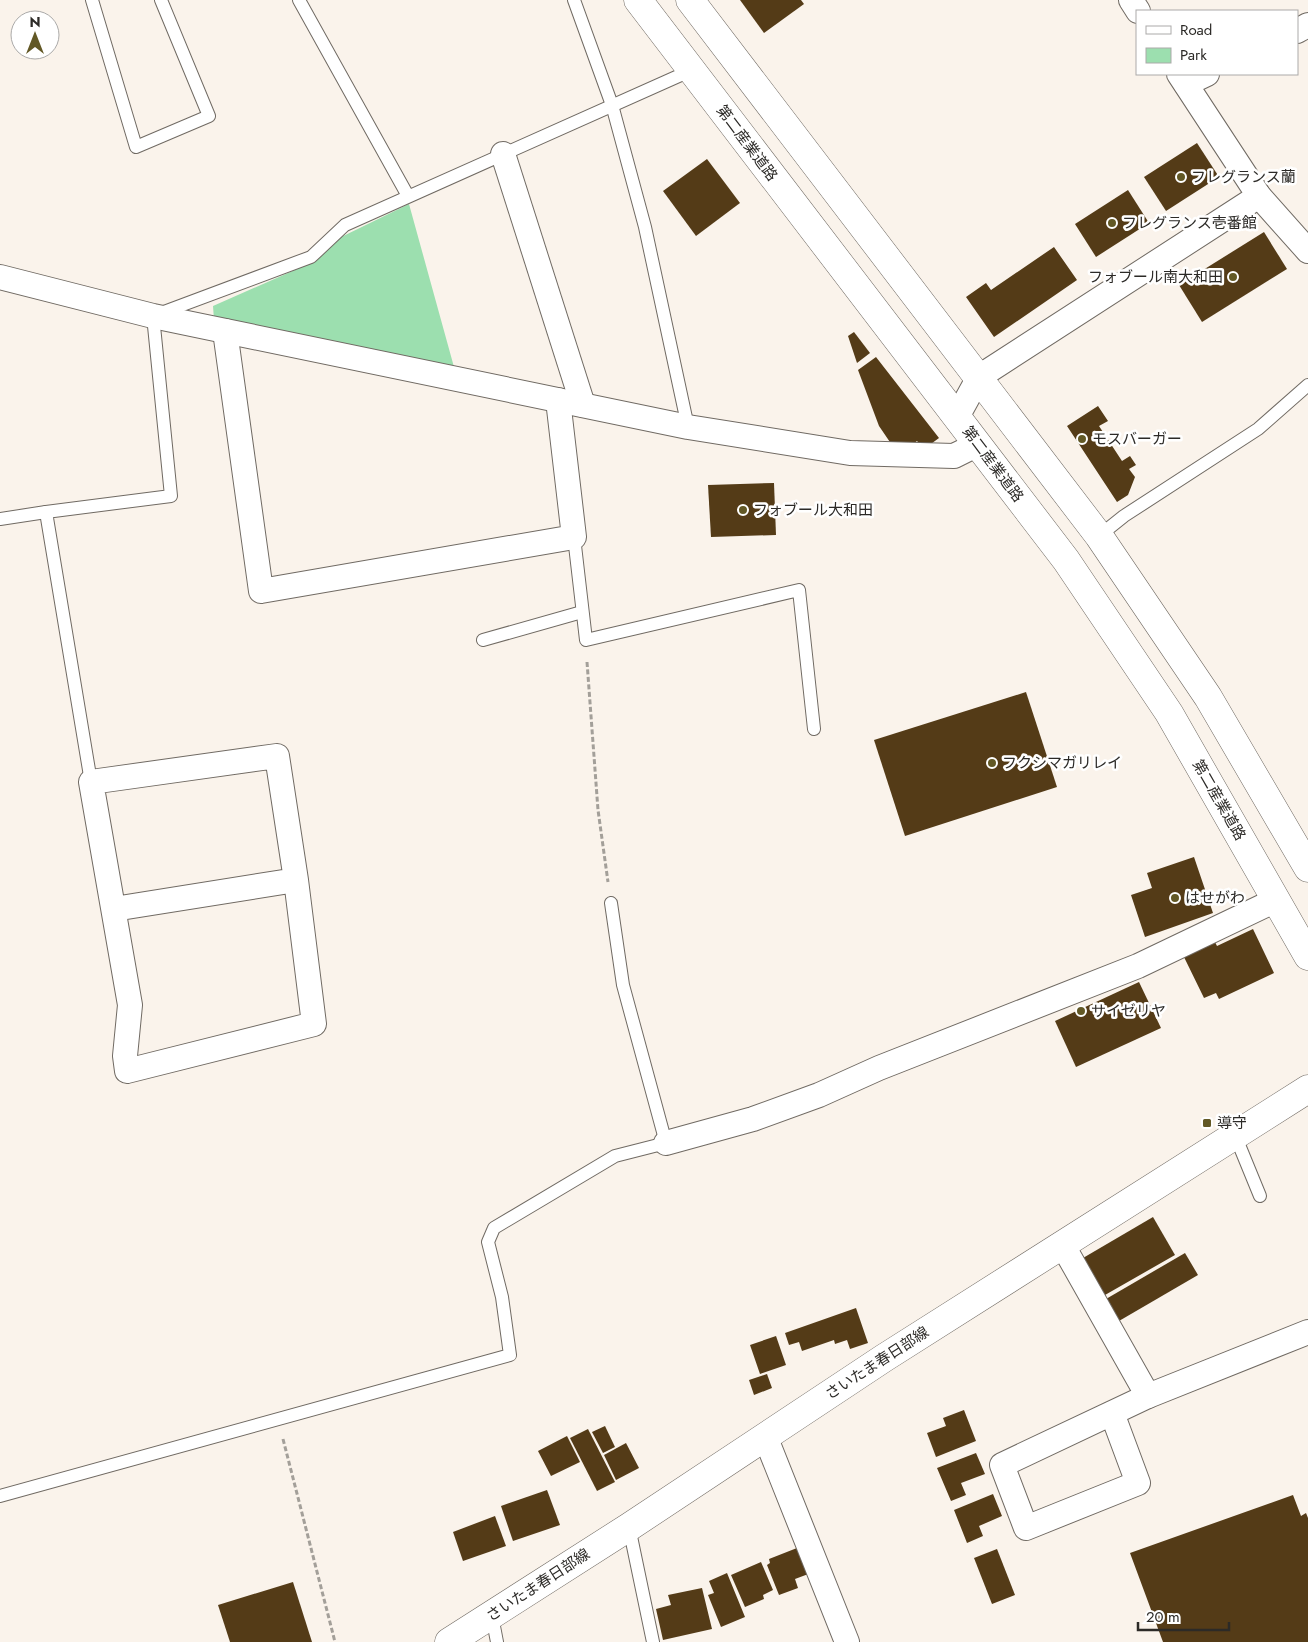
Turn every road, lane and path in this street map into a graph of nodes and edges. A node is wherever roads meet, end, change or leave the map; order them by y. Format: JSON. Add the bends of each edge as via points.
{"nodes":[{"id":1,"x":92,"y":0,"type":"edge"},
{"id":2,"x":161,"y":0,"type":"edge"},
{"id":3,"x":299,"y":0,"type":"edge"},
{"id":4,"x":574,"y":0,"type":"edge"},
{"id":5,"x":638,"y":0,"type":"edge"},
{"id":6,"x":690,"y":0,"type":"edge"},
{"id":7,"x":692,"y":70,"type":"junction"},
{"id":8,"x":1202,"y":75,"type":"edge"},
{"id":9,"x":1182,"y":79,"type":"edge"},
{"id":10,"x":612,"y":105,"type":"junction"},
{"id":11,"x":503,"y":154,"type":"junction"},
{"id":12,"x":408,"y":196,"type":"junction"},
{"id":13,"x":1259,"y":196,"type":"junction"},
{"id":14,"x":1308,"y":251,"type":"edge"},
{"id":15,"x":0,"y":277,"type":"edge"},
{"id":16,"x":152,"y":316,"type":"junction"},
{"id":17,"x":226,"y":331,"type":"junction"},
{"id":18,"x":979,"y":377,"type":"junction"},
{"id":19,"x":1308,"y":385,"type":"edge"},
{"id":20,"x":558,"y":400,"type":"junction"},
{"id":21,"x":583,"y":405,"type":"junction"},
{"id":22,"x":957,"y":418,"type":"junction"},
{"id":23,"x":688,"y":426,"type":"junction"},
{"id":24,"x":978,"y":444,"type":"junction"},
{"id":25,"x":46,"y":512,"type":"junction"},
{"id":26,"x":0,"y":518,"type":"edge"},
{"id":27,"x":1098,"y":536,"type":"junction"},
{"id":28,"x":574,"y":537,"type":"junction"},
{"id":29,"x":582,"y":612,"type":"junction"},
{"id":30,"x":483,"y":640,"type":"dead end"},
{"id":31,"x":586,"y":640,"type":"junction"},
{"id":32,"x":814,"y":729,"type":"dead end"},
{"id":33,"x":92,"y":782,"type":"junction"},
{"id":34,"x":1308,"y":868,"type":"edge"},
{"id":35,"x":296,"y":880,"type":"junction"},
{"id":36,"x":1276,"y":900,"type":"junction"},
{"id":37,"x":611,"y":902,"type":"joint"},
{"id":38,"x":114,"y":909,"type":"junction"},
{"id":39,"x":1308,"y":956,"type":"edge"},
{"id":40,"x":1308,"y":1089,"type":"edge"},
{"id":41,"x":1235,"y":1135,"type":"junction"},
{"id":42,"x":666,"y":1143,"type":"junction"},
{"id":43,"x":1260,"y":1196,"type":"dead end"},
{"id":44,"x":1062,"y":1244,"type":"junction"},
{"id":45,"x":1308,"y":1332,"type":"edge"},
{"id":46,"x":1148,"y":1396,"type":"junction"},
{"id":47,"x":1112,"y":1413,"type":"junction"},
{"id":48,"x":278,"y":1419,"type":"junction"},
{"id":49,"x":765,"y":1436,"type":"junction"},
{"id":50,"x":0,"y":1496,"type":"edge"},
{"id":51,"x":629,"y":1527,"type":"junction"},
{"id":52,"x":492,"y":1616,"type":"junction"},
{"id":53,"x":334,"y":1642,"type":"edge"},
{"id":54,"x":449,"y":1642,"type":"edge"},
{"id":55,"x":498,"y":1642,"type":"edge"},
{"id":56,"x":653,"y":1642,"type":"edge"},
{"id":57,"x":847,"y":1642,"type":"edge"}],
"edges":[{"from":1,"to":2,"type":"lane","via":[[136,148],[209,116]]},
{"from":3,"to":12,"type":"lane"},
{"from":4,"to":10,"type":"lane"},
{"from":5,"to":7,"type":"main road","name":"第二産業道路"},
{"from":6,"to":18,"type":"main road"},
{"from":7,"to":10,"type":"lane"},
{"from":7,"to":22,"type":"main road","name":"第二産業道路"},
{"from":8,"to":9,"type":"street"},
{"from":9,"to":13,"type":"street"},
{"from":10,"to":11,"type":"lane"},
{"from":10,"to":23,"type":"lane","via":[[645,227]]},
{"from":11,"to":12,"type":"lane"},
{"from":11,"to":21,"type":"street"},
{"from":12,"to":16,"type":"lane","via":[[345,225],[311,257]]},
{"from":13,"to":14,"type":"street"},
{"from":13,"to":18,"type":"street"},
{"from":15,"to":16,"type":"street"},
{"from":16,"to":17,"type":"street"},
{"from":16,"to":25,"type":"lane","via":[[170,496]]},
{"from":17,"to":20,"type":"street"},
{"from":17,"to":28,"type":"street","via":[[261,591]]},
{"from":18,"to":22,"type":"street"},
{"from":18,"to":27,"type":"main road"},
{"from":19,"to":27,"type":"lane","via":[[1258,428]]},
{"from":20,"to":21,"type":"street"},
{"from":20,"to":28,"type":"street"},
{"from":21,"to":23,"type":"street"},
{"from":22,"to":24,"type":"main road","name":"第二産業道路"},
{"from":23,"to":24,"type":"street","via":[[850,453],[954,456]]},
{"from":24,"to":36,"type":"main road","name":"第二産業道路","via":[[1124,643],[1169,713]]},
{"from":25,"to":26,"type":"lane"},
{"from":25,"to":33,"type":"lane"},
{"from":27,"to":34,"type":"main road","via":[[1208,697]]},
{"from":28,"to":29,"type":"lane"},
{"from":29,"to":30,"type":"lane"},
{"from":29,"to":31,"type":"lane"},
{"from":31,"to":32,"type":"lane","via":[[799,590]]},
{"from":31,"to":37,"type":"path","via":[[598,810]]},
{"from":33,"to":35,"type":"street","via":[[277,756]]},
{"from":33,"to":38,"type":"street"},
{"from":35,"to":38,"type":"street"},
{"from":35,"to":38,"type":"street","via":[[314,1024],[127,1071],[130,1005]]},
{"from":36,"to":39,"type":"main road","name":"第二産業道路"},
{"from":36,"to":42,"type":"street","via":[[1138,966],[879,1068],[819,1095],[753,1119]]},
{"from":37,"to":42,"type":"lane","via":[[623,985]]},
{"from":40,"to":41,"type":"main road","name":"さいたま春日部線"},
{"from":41,"to":43,"type":"lane"},
{"from":41,"to":44,"type":"main road","name":"さいたま春日部線"},
{"from":42,"to":48,"type":"lane","via":[[615,1156],[494,1228],[488,1242],[502,1297],[510,1355]]},
{"from":44,"to":46,"type":"street"},
{"from":44,"to":49,"type":"main road","name":"さいたま春日部線"},
{"from":45,"to":46,"type":"street"},
{"from":46,"to":47,"type":"street"},
{"from":47,"to":47,"type":"street","via":[[1002,1465],[1026,1528],[1138,1483]]},
{"from":48,"to":50,"type":"lane"},
{"from":48,"to":53,"type":"path"},
{"from":49,"to":51,"type":"main road","name":"さいたま春日部線"},
{"from":49,"to":57,"type":"street"},
{"from":51,"to":52,"type":"main road","name":"さいたま春日部線"},
{"from":51,"to":56,"type":"lane"},
{"from":52,"to":54,"type":"main road","name":"さいたま春日部線"},
{"from":52,"to":55,"type":"lane"}]}
